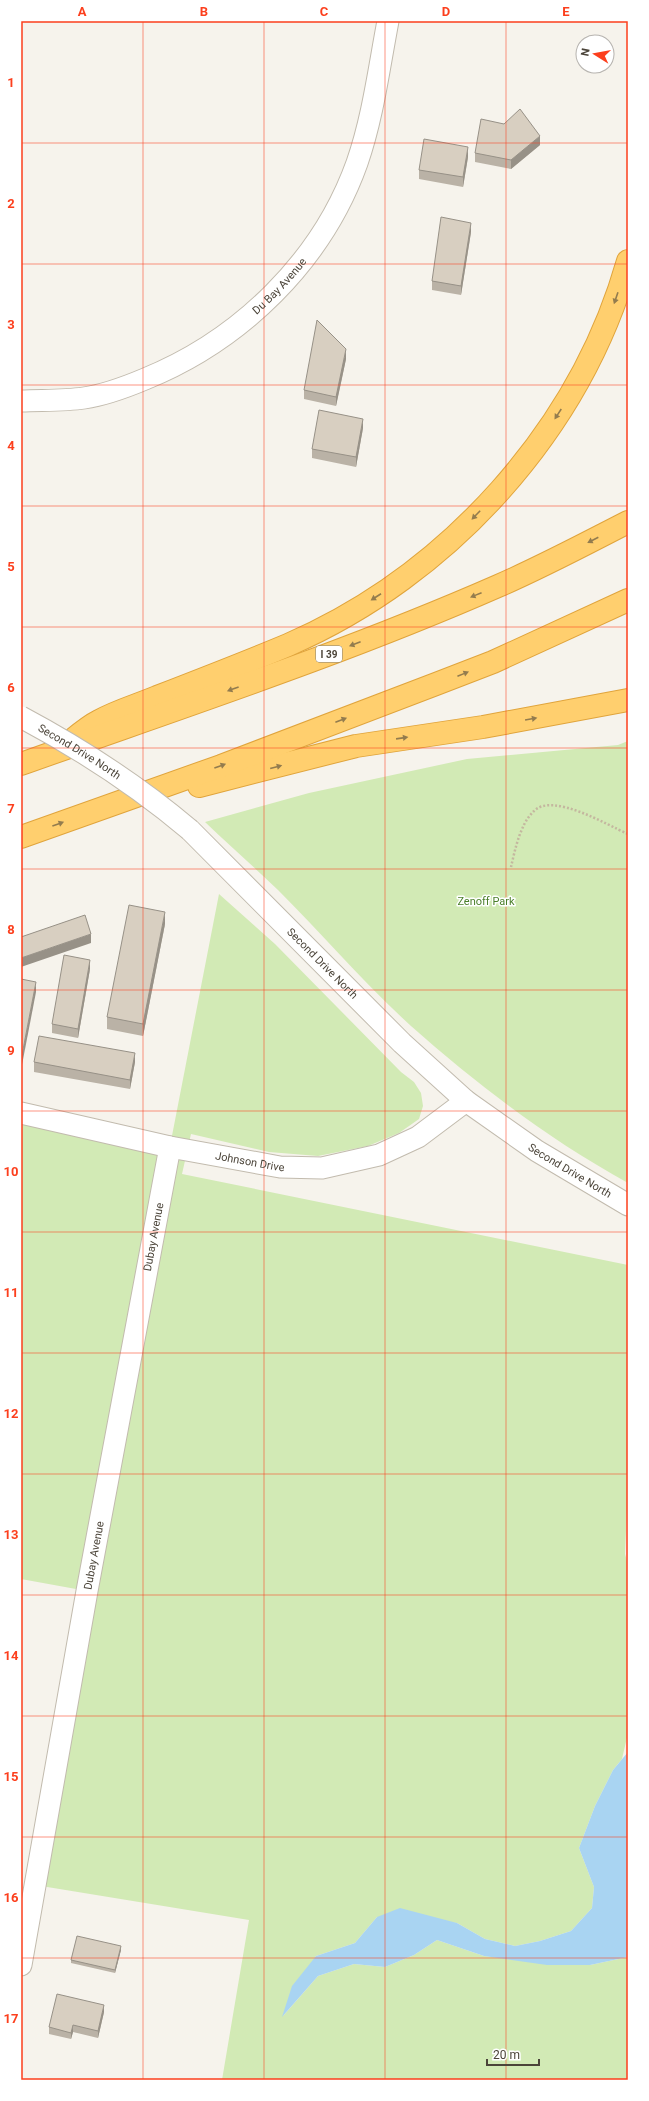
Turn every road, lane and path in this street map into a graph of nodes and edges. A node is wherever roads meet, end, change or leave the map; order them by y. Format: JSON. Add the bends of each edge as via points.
{"nodes":[{"id":1,"x":388,"y":21,"type":"edge"},
{"id":2,"x":628,"y":261,"type":"edge"},
{"id":3,"x":21,"y":401,"type":"edge"},
{"id":4,"x":628,"y":522,"type":"edge"},
{"id":5,"x":628,"y":600,"type":"edge"},
{"id":6,"x":628,"y":700,"type":"edge"},
{"id":7,"x":21,"y":717,"type":"edge"},
{"id":8,"x":61,"y":749,"type":"junction"},
{"id":9,"x":21,"y":764,"type":"edge"},
{"id":10,"x":156,"y":789,"type":"junction"},
{"id":11,"x":628,"y":834,"type":"edge"},
{"id":12,"x":21,"y":837,"type":"edge"},
{"id":13,"x":511,"y":868,"type":"dead end"},
{"id":14,"x":466,"y":1101,"type":"junction"},
{"id":15,"x":21,"y":1113,"type":"edge"},
{"id":16,"x":170,"y":1146,"type":"junction"},
{"id":17,"x":628,"y":1205,"type":"edge"},
{"id":18,"x":21,"y":1965,"type":"edge"}],
"edges":[{"from":1,"to":3,"type":"street","name":"Du Bay Avenue","via":[[368,125],[341,200],[317,241],[293,273],[265,302],[242,324],[203,351],[168,370],[131,385],[85,398]]},
{"from":2,"to":8,"type":"highway","one_way":true,"via":[[597,344],[545,434],[494,496],[428,561],[352,613],[290,644],[98,721]]},
{"from":4,"to":8,"type":"highway","number":"I 39","one_way":true,"via":[[498,586],[413,621],[312,660]]},
{"from":10,"to":5,"type":"highway","one_way":true,"via":[[479,667]]},
{"from":10,"to":6,"type":"highway","one_way":true,"via":[[205,786],[356,746]]},
{"from":7,"to":14,"type":"street","name":"Second Drive North","bridge":true,"via":[[159,803],[190,830],[402,1044]]},
{"from":8,"to":9,"type":"highway","number":"I 39"},
{"from":12,"to":10,"type":"highway","one_way":true},
{"from":11,"to":13,"type":"path","via":[[566,807],[544,805],[534,810],[525,823]]},
{"from":14,"to":16,"type":"street","name":"Johnson Drive","via":[[418,1137],[379,1154],[322,1168],[280,1167]]},
{"from":14,"to":17,"type":"street","name":"Second Drive North","via":[[537,1151]]},
{"from":15,"to":16,"type":"street","name":"Johnson Drive"},
{"from":16,"to":18,"type":"street","name":"Dubay Avenue","via":[[87,1591]]}]}
